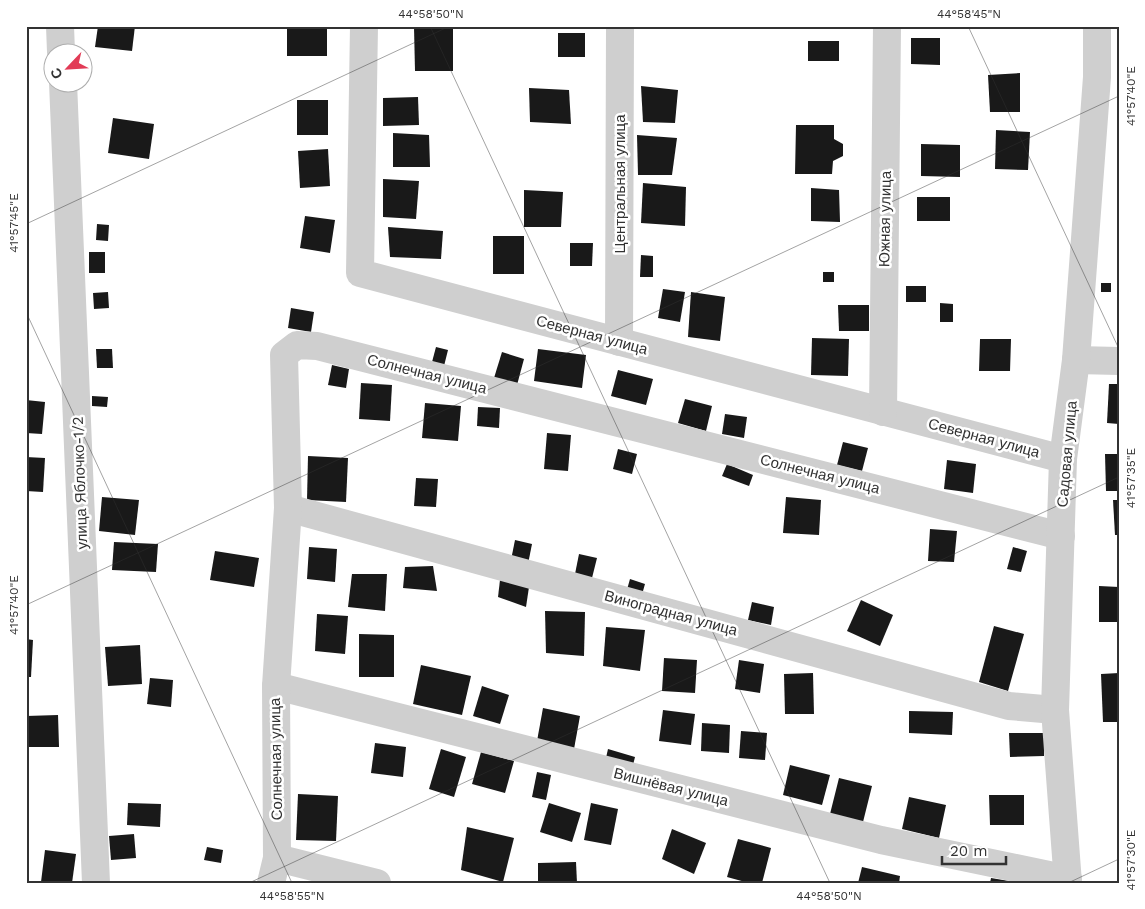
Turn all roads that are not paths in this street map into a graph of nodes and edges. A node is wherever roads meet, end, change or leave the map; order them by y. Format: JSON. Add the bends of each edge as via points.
{"nodes":[{"id":1,"x":60,"y":26,"type":"edge"},
{"id":2,"x":364,"y":26,"type":"edge"},
{"id":3,"x":620,"y":26,"type":"edge"},
{"id":4,"x":886,"y":26,"type":"edge"},
{"id":5,"x":1097,"y":26,"type":"edge"},
{"id":6,"x":61,"y":42,"type":"edge"},
{"id":7,"x":63,"y":92,"type":"edge"},
{"id":8,"x":619,"y":342,"type":"junction"},
{"id":9,"x":1076,"y":360,"type":"junction"},
{"id":10,"x":1119,"y":361,"type":"edge"},
{"id":11,"x":883,"y":412,"type":"junction"},
{"id":12,"x":1063,"y":459,"type":"junction"},
{"id":13,"x":288,"y":508,"type":"junction"},
{"id":14,"x":1061,"y":536,"type":"junction"},
{"id":15,"x":276,"y":686,"type":"junction"},
{"id":16,"x":1055,"y":710,"type":"junction"},
{"id":17,"x":274,"y":870,"type":"edge"},
{"id":18,"x":1068,"y":881,"type":"edge"},
{"id":19,"x":96,"y":883,"type":"edge"},
{"id":20,"x":377,"y":883,"type":"edge"}],
"edges":[{"from":1,"to":6,"type":"street"},
{"from":2,"to":8,"type":"street","name":"Северная улица","via":[[360,274]]},
{"from":3,"to":8,"type":"street","name":"Центральная улица"},
{"from":4,"to":11,"type":"street","name":"Южная улица"},
{"from":5,"to":9,"type":"street","name":"Садовая улица","via":[[1097,77]]},
{"from":7,"to":19,"type":"street","name":"улица Яблочко-1/2"},
{"from":8,"to":11,"type":"street","name":"Северная улица"},
{"from":9,"to":10,"type":"street"},
{"from":9,"to":12,"type":"street","name":"Садовая улица"},
{"from":11,"to":12,"type":"street","name":"Северная улица"},
{"from":12,"to":14,"type":"street","name":"Садовая улица"},
{"from":13,"to":14,"type":"street","name":"Солнечная улица","via":[[284,355],[297,345],[317,346]]},
{"from":13,"to":15,"type":"street","name":"Солнечная улица"},
{"from":13,"to":16,"type":"street","name":"Виноградная улица","via":[[1010,706]]},
{"from":14,"to":16,"type":"street","name":"Садовая улица"},
{"from":15,"to":17,"type":"street","name":"Солнечная улица"},
{"from":15,"to":18,"type":"street","name":"Вишнёвая улица","via":[[881,840]]},
{"from":16,"to":18,"type":"street","name":"Садовая улица"},
{"from":17,"to":20,"type":"street"}]}
